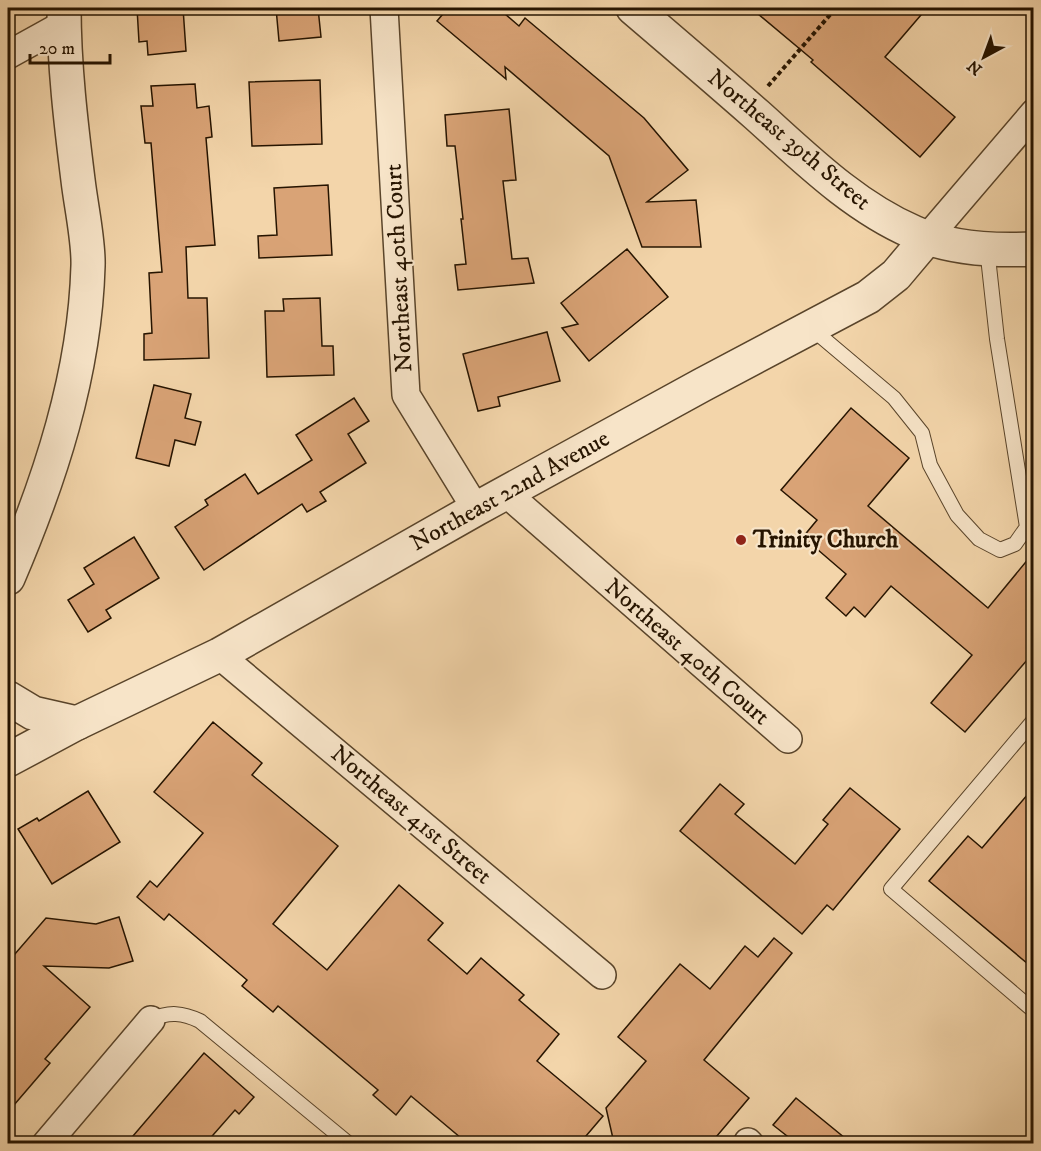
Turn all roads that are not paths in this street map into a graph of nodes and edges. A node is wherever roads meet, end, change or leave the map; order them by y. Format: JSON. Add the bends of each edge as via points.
{"nodes":[{"id":1,"x":384,"y":8,"type":"edge"},
{"id":2,"x":633,"y":8,"type":"edge"},
{"id":3,"x":64,"y":16,"type":"edge"},
{"id":4,"x":8,"y":55,"type":"edge"},
{"id":5,"x":1034,"y":113,"type":"edge"},
{"id":6,"x":928,"y":237,"type":"junction"},
{"id":7,"x":987,"y":248,"type":"junction"},
{"id":8,"x":1034,"y":249,"type":"edge"},
{"id":9,"x":810,"y":327,"type":"junction"},
{"id":10,"x":506,"y":493,"type":"junction"},
{"id":11,"x":476,"y":509,"type":"junction"},
{"id":12,"x":8,"y":578,"type":"edge"},
{"id":13,"x":219,"y":655,"type":"junction"},
{"id":14,"x":8,"y":698,"type":"edge"},
{"id":15,"x":1034,"y":720,"type":"edge"},
{"id":16,"x":77,"y":723,"type":"junction"},
{"id":17,"x":789,"y":739,"type":"dead end"},
{"id":18,"x":8,"y":760,"type":"edge"},
{"id":19,"x":602,"y":975,"type":"dead end"},
{"id":20,"x":1034,"y":1011,"type":"edge"},
{"id":21,"x":151,"y":1020,"type":"joint"},
{"id":22,"x":46,"y":1143,"type":"edge"},
{"id":23,"x":349,"y":1143,"type":"edge"}],
"edges":[{"from":1,"to":11,"type":"street","name":"Northeast 40th Court","via":[[406,395]]},
{"from":2,"to":6,"type":"street","name":"Northeast 39th Street","via":[[819,171],[871,210]]},
{"from":3,"to":4,"type":"street"},
{"from":3,"to":12,"type":"street","via":[[88,264],[81,346],[56,447]]},
{"from":5,"to":6,"type":"street"},
{"from":6,"to":7,"type":"street","name":"Northeast 39th Street"},
{"from":6,"to":9,"type":"street","name":"Northeast 22nd Avenue","via":[[896,275],[868,297]]},
{"from":7,"to":8,"type":"street","name":"Northeast 39th Street"},
{"from":7,"to":9,"type":"lane","via":[[997,339],[1028,527],[1015,544],[1000,550],[979,539],[957,515],[930,465],[922,433],[894,398]]},
{"from":9,"to":10,"type":"street","name":"Northeast 22nd Avenue"},
{"from":10,"to":11,"type":"street","name":"Northeast 22nd Avenue"},
{"from":10,"to":17,"type":"street","name":"Northeast 40th Court"},
{"from":11,"to":13,"type":"street","name":"Northeast 22nd Avenue"},
{"from":13,"to":16,"type":"street","name":"Northeast 22nd Avenue"},
{"from":13,"to":19,"type":"street","name":"Northeast 41st Street"},
{"from":14,"to":16,"type":"street","via":[[33,713]]},
{"from":15,"to":20,"type":"lane","via":[[891,889]]},
{"from":16,"to":18,"type":"street","name":"Northeast 22nd Avenue"},
{"from":21,"to":22,"type":"street"},
{"from":21,"to":23,"type":"lane","via":[[172,1013],[200,1021]]}]}
